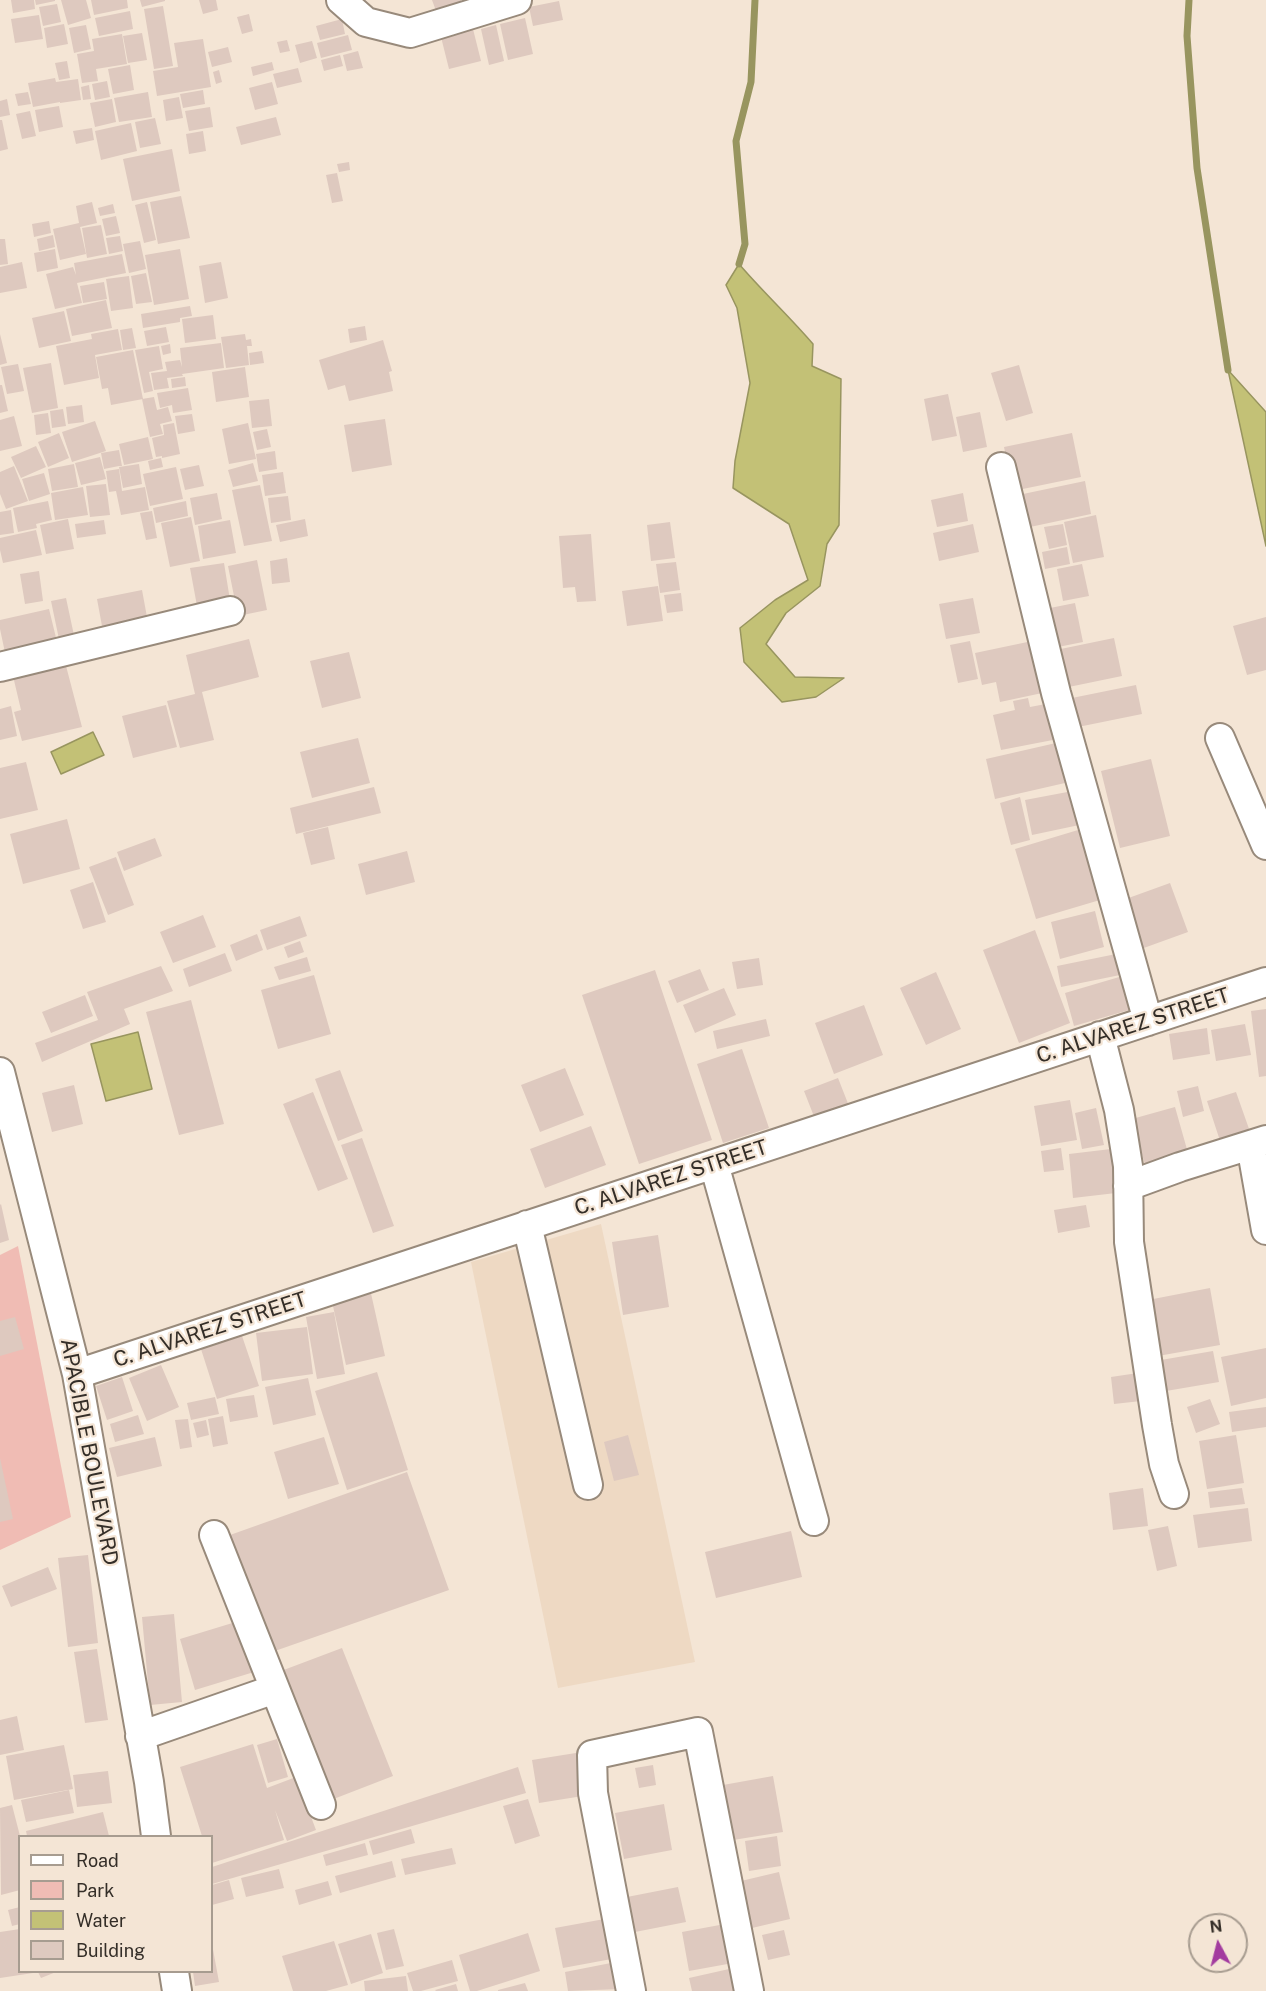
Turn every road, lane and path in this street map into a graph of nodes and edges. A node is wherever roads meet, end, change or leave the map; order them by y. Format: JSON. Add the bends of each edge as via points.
{"nodes":[{"id":1,"x":341,"y":0,"type":"edge"},
{"id":2,"x":517,"y":0,"type":"edge"},
{"id":3,"x":1001,"y":467,"type":"dead end"},
{"id":4,"x":230,"y":611,"type":"dead end"},
{"id":5,"x":0,"y":667,"type":"edge"},
{"id":6,"x":1220,"y":738,"type":"dead end"},
{"id":7,"x":1266,"y":845,"type":"edge"},
{"id":8,"x":1266,"y":982,"type":"edge"},
{"id":9,"x":1148,"y":1021,"type":"junction"},
{"id":10,"x":1100,"y":1036,"type":"junction"},
{"id":11,"x":0,"y":1072,"type":"edge"},
{"id":12,"x":1258,"y":1142,"type":"edge"},
{"id":13,"x":714,"y":1164,"type":"junction"},
{"id":14,"x":1128,"y":1186,"type":"junction"},
{"id":15,"x":527,"y":1225,"type":"junction"},
{"id":16,"x":1266,"y":1230,"type":"edge"},
{"id":17,"x":76,"y":1374,"type":"junction"},
{"id":18,"x":588,"y":1485,"type":"dead end"},
{"id":19,"x":1174,"y":1494,"type":"dead end"},
{"id":20,"x":814,"y":1521,"type":"dead end"},
{"id":21,"x":214,"y":1535,"type":"dead end"},
{"id":22,"x":275,"y":1689,"type":"junction"},
{"id":23,"x":140,"y":1736,"type":"junction"},
{"id":24,"x":321,"y":1805,"type":"dead end"},
{"id":25,"x":156,"y":1835,"type":"edge"},
{"id":26,"x":174,"y":1973,"type":"edge"},
{"id":27,"x":177,"y":1991,"type":"edge"},
{"id":28,"x":631,"y":1991,"type":"edge"},
{"id":29,"x":749,"y":1991,"type":"edge"}],
"edges":[{"from":1,"to":2,"type":"street","via":[[366,22],[410,33]]},
{"from":3,"to":9,"type":"street","via":[[1056,693]]},
{"from":4,"to":5,"type":"street"},
{"from":6,"to":7,"type":"street"},
{"from":8,"to":9,"type":"street","name":"C. ALVAREZ STREET"},
{"from":9,"to":10,"type":"street","name":"C. ALVAREZ STREET"},
{"from":10,"to":13,"type":"street","name":"C. ALVAREZ STREET"},
{"from":10,"to":14,"type":"street","via":[[1119,1110]]},
{"from":11,"to":17,"type":"street","name":"APACIBLE BOULEVARD"},
{"from":12,"to":14,"type":"street"},
{"from":12,"to":16,"type":"street"},
{"from":13,"to":15,"type":"street","name":"C. ALVAREZ STREET"},
{"from":13,"to":20,"type":"street"},
{"from":14,"to":19,"type":"street","via":[[1129,1242],[1157,1425]]},
{"from":15,"to":17,"type":"street","name":"C. ALVAREZ STREET"},
{"from":15,"to":18,"type":"street"},
{"from":17,"to":23,"type":"street","name":"APACIBLE BOULEVARD"},
{"from":21,"to":22,"type":"street"},
{"from":22,"to":23,"type":"street"},
{"from":22,"to":24,"type":"street"},
{"from":23,"to":25,"type":"street","name":"APACIBLE BOULEVARD"},
{"from":26,"to":27,"type":"street"},
{"from":28,"to":29,"type":"street","via":[[593,1793],[592,1755],[698,1732]]}]}
